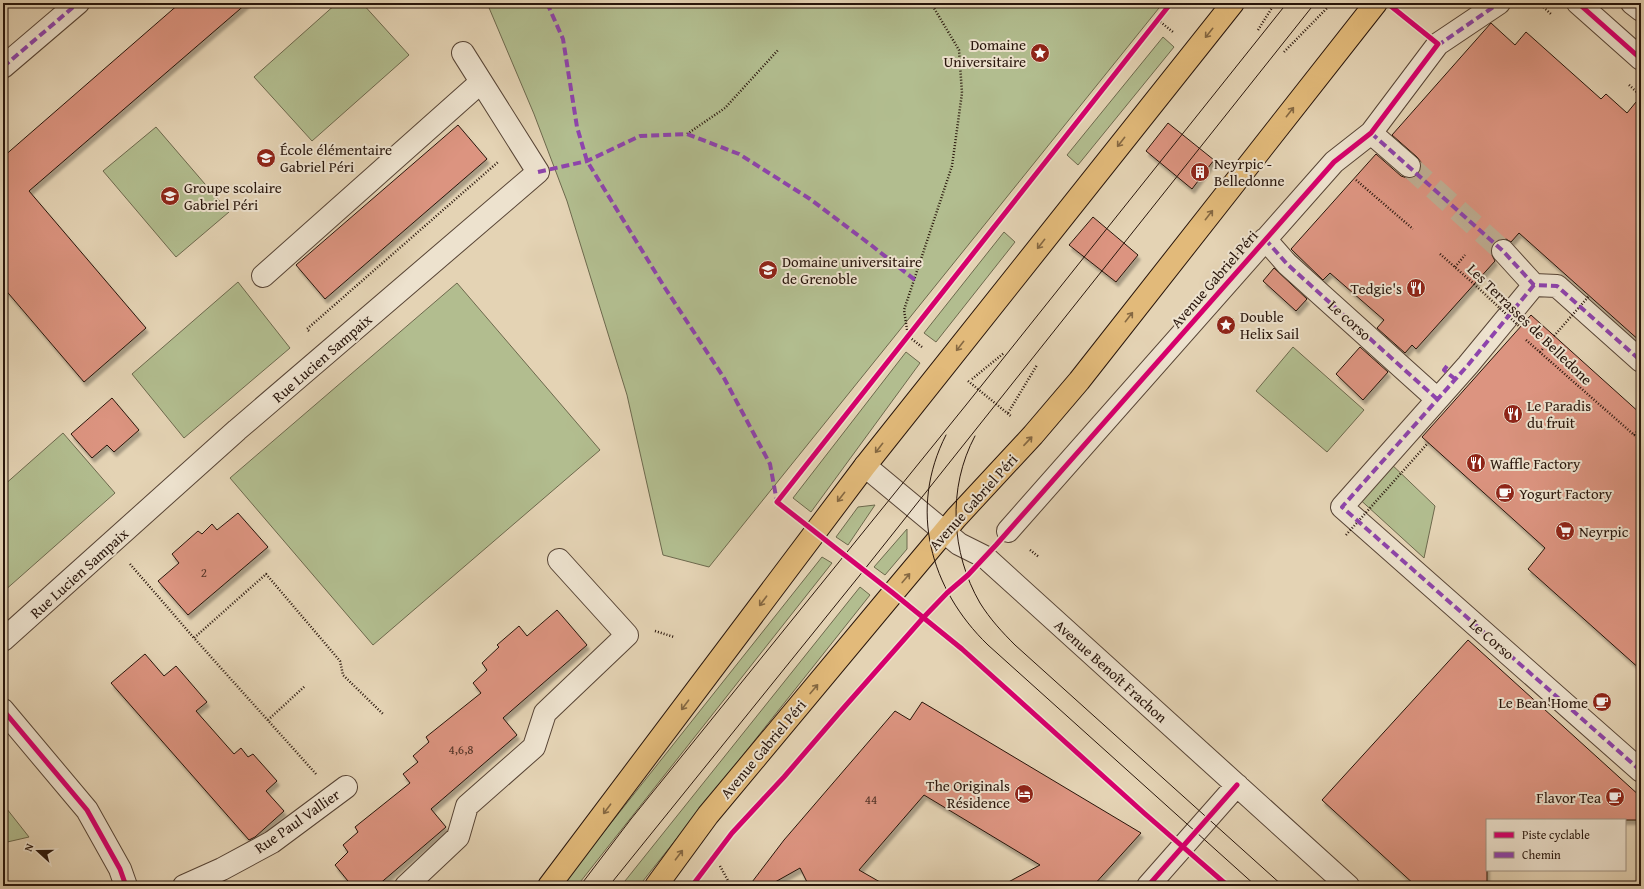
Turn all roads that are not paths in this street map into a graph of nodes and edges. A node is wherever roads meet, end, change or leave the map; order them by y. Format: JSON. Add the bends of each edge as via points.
{"nodes":[{"id":1,"x":78,"y":3,"type":"edge"},
{"id":2,"x":1233,"y":3,"type":"edge"},
{"id":3,"x":1376,"y":3,"type":"edge"},
{"id":4,"x":1499,"y":3,"type":"edge"},
{"id":5,"x":1578,"y":3,"type":"edge"},
{"id":6,"x":1632,"y":3,"type":"edge"},
{"id":7,"x":1641,"y":10,"type":"edge"},
{"id":8,"x":463,"y":53,"type":"dead end"},
{"id":9,"x":1641,"y":59,"type":"edge"},
{"id":10,"x":3,"y":67,"type":"edge"},
{"id":11,"x":481,"y":82,"type":"junction"},
{"id":12,"x":1371,"y":133,"type":"junction"},
{"id":13,"x":1409,"y":166,"type":"tunnel mouth"},
{"id":14,"x":1265,"y":239,"type":"junction"},
{"id":15,"x":1503,"y":251,"type":"tunnel mouth"},
{"id":16,"x":263,"y":276,"type":"dead end"},
{"id":17,"x":1534,"y":285,"type":"junction"},
{"id":18,"x":1641,"y":361,"type":"edge"},
{"id":19,"x":1437,"y":399,"type":"junction"},
{"id":20,"x":865,"y":466,"type":"junction"},
{"id":21,"x":945,"y":531,"type":"junction"},
{"id":22,"x":1008,"y":531,"type":"dead end"},
{"id":23,"x":559,"y":560,"type":"dead end"},
{"id":24,"x":3,"y":640,"type":"edge"},
{"id":25,"x":3,"y":710,"type":"edge"},
{"id":26,"x":1641,"y":771,"type":"edge"},
{"id":27,"x":1237,"y":785,"type":"junction"},
{"id":28,"x":341,"y":791,"type":"road end"},
{"id":29,"x":126,"y":886,"type":"edge"},
{"id":30,"x":184,"y":886,"type":"edge"},
{"id":31,"x":406,"y":886,"type":"edge"},
{"id":32,"x":549,"y":886,"type":"edge"},
{"id":33,"x":656,"y":886,"type":"edge"},
{"id":34,"x":1148,"y":886,"type":"edge"},
{"id":35,"x":1348,"y":886,"type":"edge"}],
"edges":[{"from":1,"to":10,"type":"street"},
{"from":2,"to":20,"type":"main road","one_way":true},
{"from":21,"to":3,"type":"main road","name":"Avenue Gabriel Péri","one_way":true,"via":[[1033,435],[1079,380]]},
{"from":4,"to":12,"type":"street","name":"Avenue Gabriel Péri","via":[[1438,44]]},
{"from":5,"to":9,"type":"street"},
{"from":6,"to":7,"type":"street"},
{"from":8,"to":11,"type":"street","name":"Rue Lucien Sampaix"},
{"from":11,"to":16,"type":"street"},
{"from":11,"to":24,"type":"street","name":"Rue Lucien Sampaix","via":[[538,172],[237,430]]},
{"from":12,"to":13,"type":"street"},
{"from":12,"to":14,"type":"street","name":"Avenue Gabriel Péri","via":[[1334,162]]},
{"from":14,"to":19,"type":"street","name":"Le corso","via":[[1287,264]]},
{"from":14,"to":22,"type":"street","name":"Avenue Gabriel Péri"},
{"from":15,"to":17,"type":"street"},
{"from":17,"to":18,"type":"street","via":[[1557,286]]},
{"from":17,"to":19,"type":"street","via":[[1451,373]]},
{"from":19,"to":26,"type":"street","name":"Le Corso","via":[[1342,507]]},
{"from":20,"to":21,"type":"street","name":"Avenue Benoît Frachon"},
{"from":20,"to":32,"type":"main road","one_way":true},
{"from":21,"to":27,"type":"street","name":"Avenue Benoît Frachon","via":[[959,544],[985,557]]},
{"from":33,"to":21,"type":"main road","name":"Avenue Gabriel Péri","one_way":true,"via":[[708,816]]},
{"from":23,"to":31,"type":"street","via":[[627,634],[545,713],[534,747],[467,806],[458,837]]},
{"from":25,"to":29,"type":"street","via":[[87,810],[120,869]]},
{"from":27,"to":34,"type":"street"},
{"from":27,"to":35,"type":"street","name":"Avenue Benoît Frachon"},
{"from":28,"to":30,"type":"street","name":"Rue Paul Vallier","via":[[272,842],[222,870]]}]}
